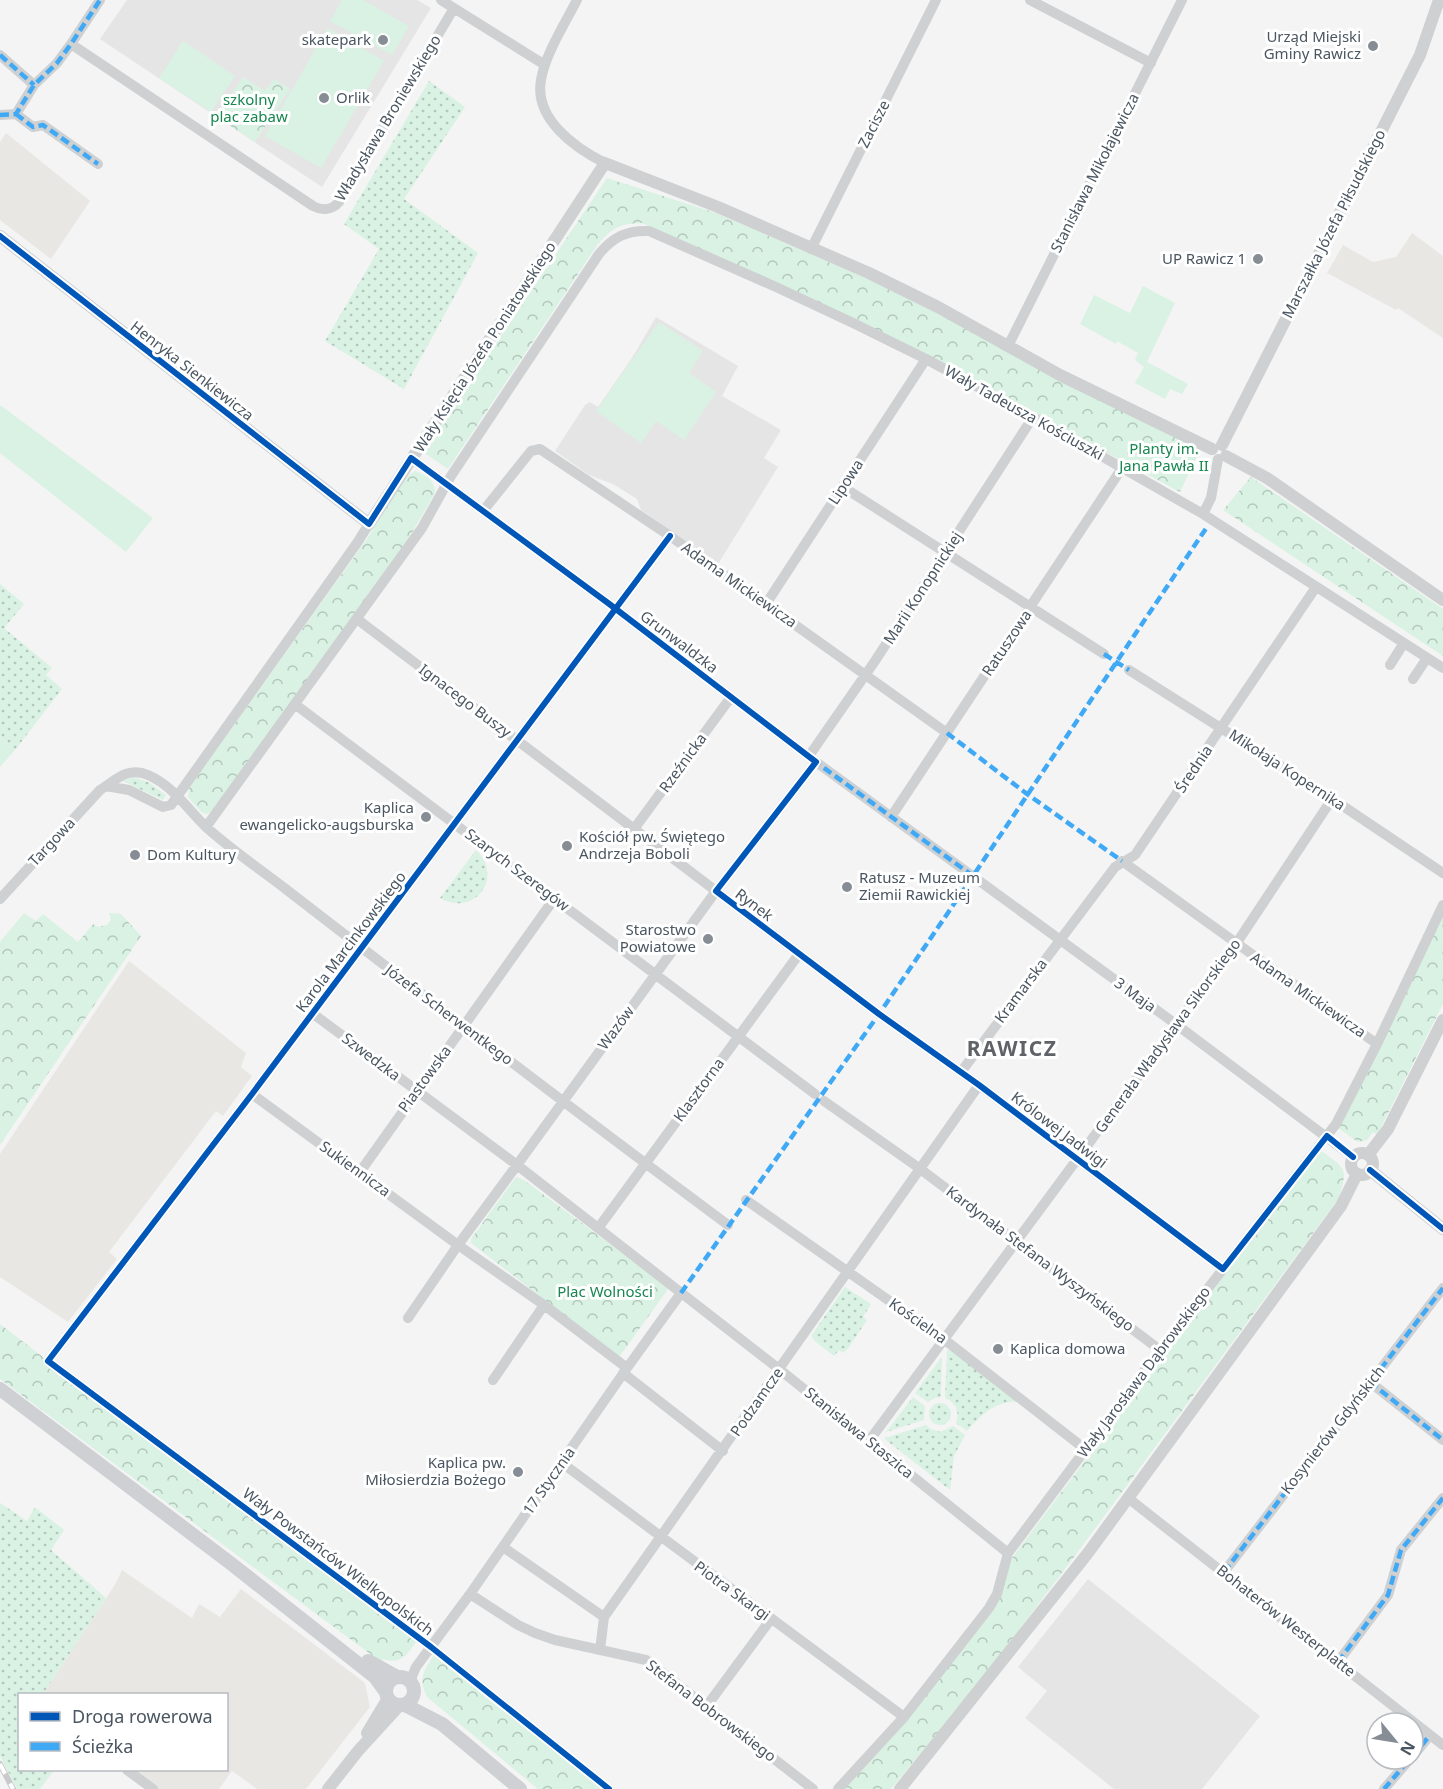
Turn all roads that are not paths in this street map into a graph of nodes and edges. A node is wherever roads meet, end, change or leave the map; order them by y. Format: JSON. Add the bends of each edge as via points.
{"nodes":[{"id":1,"x":99,"y":0,"type":"edge"},
{"id":2,"x":441,"y":0,"type":"edge"},
{"id":3,"x":577,"y":0,"type":"edge"},
{"id":4,"x":936,"y":0,"type":"edge"},
{"id":5,"x":1030,"y":0,"type":"edge"},
{"id":6,"x":1182,"y":0,"type":"edge"},
{"id":7,"x":1439,"y":0,"type":"edge"},
{"id":8,"x":454,"y":8,"type":"junction"},
{"id":9,"x":71,"y":44,"type":"junction"},
{"id":10,"x":0,"y":55,"type":"edge"},
{"id":11,"x":1151,"y":63,"type":"junction"},
{"id":12,"x":545,"y":65,"type":"junction"},
{"id":13,"x":34,"y":85,"type":"junction"},
{"id":14,"x":16,"y":114,"type":"junction"},
{"id":15,"x":0,"y":116,"type":"edge"},
{"id":16,"x":604,"y":163,"type":"junction"},
{"id":17,"x":98,"y":164,"type":"dead end"},
{"id":18,"x":0,"y":236,"type":"edge"},
{"id":19,"x":811,"y":249,"type":"junction"},
{"id":20,"x":1008,"y":346,"type":"junction"},
{"id":21,"x":926,"y":359,"type":"junction"},
{"id":22,"x":1033,"y":417,"type":"junction"},
{"id":23,"x":1220,"y":452,"type":"junction"},
{"id":24,"x":411,"y":459,"type":"junction"},
{"id":25,"x":1122,"y":468,"type":"junction"},
{"id":26,"x":446,"y":483,"type":"junction"},
{"id":27,"x":843,"y":487,"type":"junction"},
{"id":28,"x":483,"y":511,"type":"junction"},
{"id":29,"x":1203,"y":514,"type":"junction"},
{"id":30,"x":369,"y":524,"type":"junction"},
{"id":31,"x":670,"y":536,"type":"junction"},
{"id":32,"x":946,"y":552,"type":"junction"},
{"id":33,"x":1316,"y":587,"type":"junction"},
{"id":34,"x":1443,"y":600,"type":"edge"},
{"id":35,"x":766,"y":604,"type":"junction"},
{"id":36,"x":1032,"y":607,"type":"junction"},
{"id":37,"x":615,"y":609,"type":"junction"},
{"id":38,"x":357,"y":620,"type":"junction"},
{"id":39,"x":1404,"y":643,"type":"junction"},
{"id":40,"x":1104,"y":654,"type":"dead end"},
{"id":41,"x":1427,"y":658,"type":"junction"},
{"id":42,"x":1390,"y":665,"type":"dead end"},
{"id":43,"x":1443,"y":668,"type":"edge"},
{"id":44,"x":1130,"y":670,"type":"dead end"},
{"id":45,"x":866,"y":674,"type":"junction"},
{"id":46,"x":1413,"y":680,"type":"dead end"},
{"id":47,"x":731,"y":697,"type":"junction"},
{"id":48,"x":296,"y":705,"type":"junction"},
{"id":49,"x":1222,"y":728,"type":"junction"},
{"id":50,"x":947,"y":733,"type":"junction"},
{"id":51,"x":517,"y":741,"type":"junction"},
{"id":52,"x":812,"y":759,"type":"junction"},
{"id":53,"x":106,"y":786,"type":"junction"},
{"id":54,"x":178,"y":795,"type":"junction"},
{"id":55,"x":1332,"y":799,"type":"junction"},
{"id":56,"x":891,"y":817,"type":"junction"},
{"id":57,"x":456,"y":824,"type":"junction"},
{"id":58,"x":206,"y":827,"type":"junction"},
{"id":59,"x":634,"y":829,"type":"junction"},
{"id":60,"x":1122,"y":861,"type":"junction"},
{"id":61,"x":1443,"y":873,"type":"edge"},
{"id":62,"x":716,"y":891,"type":"junction"},
{"id":63,"x":0,"y":899,"type":"edge"},
{"id":64,"x":554,"y":899,"type":"junction"},
{"id":65,"x":1443,"y":904,"type":"edge"},
{"id":66,"x":1060,"y":939,"type":"junction"},
{"id":67,"x":1236,"y":944,"type":"junction"},
{"id":68,"x":361,"y":948,"type":"junction"},
{"id":69,"x":799,"y":954,"type":"junction"},
{"id":70,"x":655,"y":974,"type":"junction"},
{"id":71,"x":312,"y":1013,"type":"junction"},
{"id":72,"x":879,"y":1014,"type":"joint"},
{"id":73,"x":1443,"y":1020,"type":"edge"},
{"id":74,"x":1177,"y":1025,"type":"junction"},
{"id":75,"x":463,"y":1026,"type":"junction"},
{"id":76,"x":737,"y":1037,"type":"junction"},
{"id":77,"x":1377,"y":1044,"type":"junction"},
{"id":78,"x":961,"y":1072,"type":"junction"},
{"id":79,"x":979,"y":1085,"type":"junction"},
{"id":80,"x":417,"y":1091,"type":"junction"},
{"id":81,"x":252,"y":1094,"type":"junction"},
{"id":82,"x":819,"y":1097,"type":"joint"},
{"id":83,"x":564,"y":1102,"type":"junction"},
{"id":84,"x":1327,"y":1136,"type":"junction"},
{"id":85,"x":1368,"y":1155,"type":"junction"},
{"id":86,"x":1353,"y":1157,"type":"junction"},
{"id":87,"x":1078,"y":1158,"type":"junction"},
{"id":88,"x":646,"y":1164,"type":"junction"},
{"id":89,"x":517,"y":1165,"type":"junction"},
{"id":90,"x":919,"y":1168,"type":"junction"},
{"id":91,"x":1370,"y":1170,"type":"junction"},
{"id":92,"x":360,"y":1172,"type":"junction"},
{"id":93,"x":1357,"y":1174,"type":"junction"},
{"id":94,"x":746,"y":1200,"type":"dead end"},
{"id":95,"x":728,"y":1225,"type":"dead end"},
{"id":96,"x":599,"y":1227,"type":"junction"},
{"id":97,"x":1443,"y":1229,"type":"edge"},
{"id":98,"x":1017,"y":1242,"type":"junction"},
{"id":99,"x":458,"y":1245,"type":"junction"},
{"id":100,"x":1223,"y":1269,"type":"junction"},
{"id":101,"x":847,"y":1272,"type":"junction"},
{"id":102,"x":1443,"y":1288,"type":"edge"},
{"id":103,"x":681,"y":1293,"type":"junction"},
{"id":104,"x":544,"y":1305,"type":"junction"},
{"id":105,"x":408,"y":1318,"type":"dead end"},
{"id":106,"x":945,"y":1340,"type":"junction"},
{"id":107,"x":1160,"y":1350,"type":"junction"},
{"id":108,"x":48,"y":1361,"type":"joint"},
{"id":109,"x":779,"y":1369,"type":"junction"},
{"id":110,"x":625,"y":1370,"type":"junction"},
{"id":111,"x":493,"y":1380,"type":"dead end"},
{"id":112,"x":1370,"y":1382,"type":"junction"},
{"id":113,"x":0,"y":1389,"type":"edge"},
{"id":114,"x":1443,"y":1440,"type":"edge"},
{"id":115,"x":869,"y":1441,"type":"junction"},
{"id":116,"x":1085,"y":1449,"type":"junction"},
{"id":117,"x":723,"y":1451,"type":"junction"},
{"id":118,"x":562,"y":1463,"type":"junction"},
{"id":119,"x":1128,"y":1498,"type":"junction"},
{"id":120,"x":1443,"y":1498,"type":"edge"},
{"id":121,"x":187,"y":1530,"type":"junction"},
{"id":122,"x":661,"y":1538,"type":"junction"},
{"id":123,"x":503,"y":1547,"type":"junction"},
{"id":124,"x":1008,"y":1552,"type":"junction"},
{"id":125,"x":1224,"y":1572,"type":"junction"},
{"id":126,"x":470,"y":1594,"type":"junction"},
{"id":127,"x":604,"y":1617,"type":"junction"},
{"id":128,"x":771,"y":1619,"type":"junction"},
{"id":129,"x":431,"y":1647,"type":"junction"},
{"id":130,"x":600,"y":1650,"type":"junction"},
{"id":131,"x":1338,"y":1662,"type":"junction"},
{"id":132,"x":400,"y":1693,"type":"junction"},
{"id":133,"x":706,"y":1707,"type":"junction"},
{"id":134,"x":904,"y":1717,"type":"junction"},
{"id":135,"x":1430,"y":1735,"type":"junction"},
{"id":136,"x":1425,"y":1741,"type":"edge"},
{"id":137,"x":1443,"y":1745,"type":"edge"},
{"id":138,"x":128,"y":1771,"type":"edge"},
{"id":139,"x":1400,"y":1771,"type":"edge"},
{"id":140,"x":153,"y":1789,"type":"edge"},
{"id":141,"x":328,"y":1789,"type":"edge"},
{"id":142,"x":520,"y":1789,"type":"edge"},
{"id":143,"x":609,"y":1789,"type":"edge"},
{"id":144,"x":813,"y":1789,"type":"edge"},
{"id":145,"x":838,"y":1789,"type":"edge"},
{"id":146,"x":900,"y":1789,"type":"edge"},
{"id":147,"x":1384,"y":1789,"type":"edge"}],
"edges":[{"from":1,"to":9,"type":"street"},
{"from":2,"to":8,"type":"street"},
{"from":3,"to":12,"type":"street"},
{"from":4,"to":19,"type":"street","name":"Zacisze"},
{"from":5,"to":11,"type":"street"},
{"from":6,"to":11,"type":"street","name":"Stanisława Mikołajewicza"},
{"from":7,"to":23,"type":"street","name":"Marszałka Józefa Piłsudskiego","via":[[1420,55]]},
{"from":8,"to":9,"type":"street","name":"Władysława Broniewskiego","via":[[339,202],[324,210]]},
{"from":8,"to":12,"type":"street"},
{"from":9,"to":13,"type":"street"},
{"from":10,"to":13,"type":"street"},
{"from":11,"to":20,"type":"street","name":"Stanisława Mikołajewicza"},
{"from":12,"to":16,"type":"street","via":[[540,86],[552,121],[571,143]]},
{"from":13,"to":14,"type":"street"},
{"from":14,"to":15,"type":"street"},
{"from":14,"to":17,"type":"street","via":[[33,127],[43,125]]},
{"from":16,"to":19,"type":"street","via":[[718,207]]},
{"from":16,"to":24,"type":"street","name":"Wały Księcia Józefa Poniatowskiego"},
{"from":18,"to":30,"type":"street","name":"Henryka Sienkiewicza"},
{"from":19,"to":20,"type":"street","via":[[938,307]]},
{"from":20,"to":23,"type":"street"},
{"from":21,"to":22,"type":"street","name":"Wały Tadeusza Kościuszki"},
{"from":21,"to":26,"type":"street","name":"Wały Tadeusza Kościuszki","via":[[776,287],[649,231],[636,230],[610,241],[599,254]]},
{"from":21,"to":27,"type":"street","name":"Lipowa"},
{"from":22,"to":25,"type":"street","name":"Wały Tadeusza Kościuszki"},
{"from":22,"to":32,"type":"street","name":"Marii Konopnickiej"},
{"from":23,"to":29,"type":"street","via":[[1211,498]]},
{"from":23,"to":34,"type":"street","via":[[1267,478]]},
{"from":24,"to":26,"type":"street","name":"Grunwaldzka"},
{"from":24,"to":30,"type":"street","name":"Wały Księcia Józefa Poniatowskiego"},
{"from":25,"to":29,"type":"street","name":"Wały Tadeusza Kościuszki"},
{"from":25,"to":36,"type":"street","name":"Ratuszowa"},
{"from":26,"to":28,"type":"street","name":"Grunwaldzka"},
{"from":26,"to":38,"type":"street","via":[[422,528]]},
{"from":27,"to":32,"type":"street"},
{"from":27,"to":35,"type":"street","name":"Lipowa"},
{"from":28,"to":31,"type":"street","name":"Adama Mickiewicza","via":[[536,448]]},
{"from":28,"to":37,"type":"street","name":"Grunwaldzka"},
{"from":29,"to":33,"type":"street","name":"Wały Tadeusza Kościuszki"},
{"from":30,"to":54,"type":"street","name":"Wały Księcia Józefa Poniatowskiego"},
{"from":31,"to":35,"type":"street","name":"Adama Mickiewicza"},
{"from":31,"to":37,"type":"street","name":"Karola Marcinkowskiego"},
{"from":32,"to":36,"type":"street"},
{"from":32,"to":45,"type":"street","name":"Marii Konopnickiej"},
{"from":33,"to":39,"type":"street","name":"Wały Tadeusza Kościuszki"},
{"from":33,"to":49,"type":"street","name":"Średnia"},
{"from":35,"to":45,"type":"street","name":"Adama Mickiewicza"},
{"from":36,"to":40,"type":"street"},
{"from":36,"to":50,"type":"street","name":"Ratuszowa"},
{"from":37,"to":47,"type":"street","name":"Grunwaldzka"},
{"from":37,"to":51,"type":"street","name":"Karola Marcinkowskiego"},
{"from":38,"to":48,"type":"street"},
{"from":38,"to":51,"type":"street","name":"Ignacego Buszy"},
{"from":39,"to":41,"type":"street","name":"Wały Tadeusza Kościuszki"},
{"from":39,"to":42,"type":"street"},
{"from":41,"to":43,"type":"street","name":"Wały Tadeusza Kościuszki"},
{"from":41,"to":46,"type":"street"},
{"from":44,"to":49,"type":"street","name":"Mikołaja Kopernika"},
{"from":45,"to":50,"type":"street","name":"Adama Mickiewicza"},
{"from":45,"to":52,"type":"street","name":"Marii Konopnickiej"},
{"from":47,"to":52,"type":"street","name":"Grunwaldzka"},
{"from":47,"to":59,"type":"street","name":"Rzeźnicka"},
{"from":48,"to":57,"type":"street","name":"Szarych Szeregów"},
{"from":48,"to":58,"type":"street"},
{"from":49,"to":55,"type":"street","name":"Mikołaja Kopernika"},
{"from":49,"to":60,"type":"street","name":"Średnia","via":[[1136,855]]},
{"from":50,"to":56,"type":"street","name":"Ratuszowa"},
{"from":51,"to":57,"type":"street","name":"Karola Marcinkowskiego"},
{"from":51,"to":59,"type":"street","name":"Ignacego Buszy"},
{"from":52,"to":56,"type":"street"},
{"from":52,"to":62,"type":"street","name":"Rynek"},
{"from":53,"to":54,"type":"street","via":[[129,790],[163,807],[171,805]]},
{"from":53,"to":54,"type":"street","name":"Targowa","via":[[117,777],[136,771]]},
{"from":53,"to":63,"type":"street","name":"Targowa"},
{"from":54,"to":58,"type":"street","name":"Józefa Scherwentkego"},
{"from":55,"to":61,"type":"street","name":"Mikołaja Kopernika"},
{"from":55,"to":67,"type":"street","name":"Generała Władysława Sikorskiego"},
{"from":56,"to":66,"type":"street","name":"3 Maja"},
{"from":57,"to":64,"type":"street","name":"Szarych Szeregów"},
{"from":57,"to":68,"type":"street","name":"Karola Marcinkowskiego"},
{"from":58,"to":68,"type":"street","name":"Józefa Scherwentkego"},
{"from":59,"to":62,"type":"street","name":"Ignacego Buszy"},
{"from":60,"to":66,"type":"street","name":"Średnia"},
{"from":60,"to":67,"type":"street","name":"Adama Mickiewicza"},
{"from":62,"to":69,"type":"street","name":"Rynek"},
{"from":62,"to":70,"type":"street","name":"Wazów"},
{"from":64,"to":70,"type":"street","name":"Szarych Szeregów"},
{"from":64,"to":75,"type":"street","name":"Piastowska"},
{"from":65,"to":77,"type":"street","name":"Wały Jarosława Dąbrowskiego"},
{"from":66,"to":74,"type":"street","name":"3 Maja"},
{"from":66,"to":78,"type":"street","name":"Kramarska"},
{"from":67,"to":74,"type":"street","name":"Generała Władysława Sikorskiego"},
{"from":67,"to":77,"type":"street","name":"Adama Mickiewicza"},
{"from":68,"to":71,"type":"street","name":"Karola Marcinkowskiego"},
{"from":68,"to":75,"type":"street","name":"Józefa Scherwentkego"},
{"from":69,"to":72,"type":"street","name":"Rynek"},
{"from":69,"to":76,"type":"street","name":"Klasztorna"},
{"from":70,"to":76,"type":"street","name":"Szarych Szeregów"},
{"from":70,"to":83,"type":"street","name":"Wazów"},
{"from":71,"to":80,"type":"street","name":"Szwedzka"},
{"from":71,"to":81,"type":"street","name":"Karola Marcinkowskiego"},
{"from":72,"to":78,"type":"street","name":"Królowej Jadwigi"},
{"from":73,"to":85,"type":"street","via":[[1388,1129]]},
{"from":74,"to":84,"type":"street","name":"3 Maja"},
{"from":74,"to":87,"type":"street","name":"Generała Władysława Sikorskiego"},
{"from":75,"to":80,"type":"street","name":"Piastowska"},
{"from":75,"to":83,"type":"street","name":"Józefa Scherwentkego"},
{"from":76,"to":82,"type":"street","name":"Szarych Szeregów"},
{"from":76,"to":88,"type":"street","name":"Klasztorna"},
{"from":77,"to":84,"type":"street","name":"Wały Jarosława Dąbrowskiego"},
{"from":78,"to":79,"type":"street","name":"Królowej Jadwigi"},
{"from":79,"to":87,"type":"street","name":"Królowej Jadwigi"},
{"from":79,"to":90,"type":"street","name":"Podzamcze"},
{"from":80,"to":89,"type":"street","name":"Szwedzka"},
{"from":80,"to":92,"type":"street","name":"Piastowska"},
{"from":81,"to":92,"type":"street","name":"Sukiennicza"},
{"from":81,"to":108,"type":"street","name":"Karola Marcinkowskiego"},
{"from":82,"to":90,"type":"street","name":"Kardynała Stefana Wyszyńskiego"},
{"from":83,"to":88,"type":"street","name":"Józefa Scherwentkego"},
{"from":83,"to":89,"type":"street","name":"Wazów"},
{"from":84,"to":86,"type":"street","name":"3 Maja"},
{"from":84,"to":100,"type":"street","name":"Wały Jarosława Dąbrowskiego"},
{"from":85,"to":86,"type":"street","via":[[1359,1153]]},
{"from":85,"to":91,"type":"street"},
{"from":86,"to":93,"type":"street","via":[[1351,1166]]},
{"from":87,"to":98,"type":"street","name":"Generała Władysława Sikorskiego"},
{"from":87,"to":100,"type":"street","name":"Królowej Jadwigi"},
{"from":88,"to":95,"type":"street","name":"Józefa Scherwentkego"},
{"from":88,"to":96,"type":"street","name":"Klasztorna"},
{"from":89,"to":96,"type":"street"},
{"from":89,"to":99,"type":"street"},
{"from":90,"to":98,"type":"street","name":"Kardynała Stefana Wyszyńskiego"},
{"from":90,"to":101,"type":"street","name":"Podzamcze"},
{"from":91,"to":93,"type":"street"},
{"from":91,"to":97,"type":"street"},
{"from":92,"to":99,"type":"street","name":"Sukiennicza"},
{"from":93,"to":119,"type":"street","via":[[1341,1206]]},
{"from":94,"to":101,"type":"street","name":"Kościelna"},
{"from":96,"to":103,"type":"street"},
{"from":98,"to":106,"type":"street","name":"Generała Władysława Sikorskiego"},
{"from":98,"to":107,"type":"street","name":"Kardynała Stefana Wyszyńskiego"},
{"from":99,"to":104,"type":"street"},
{"from":99,"to":105,"type":"street"},
{"from":100,"to":107,"type":"street","name":"Wały Jarosława Dąbrowskiego"},
{"from":101,"to":106,"type":"street","name":"Kościelna"},
{"from":101,"to":109,"type":"street","name":"Podzamcze"},
{"from":102,"to":112,"type":"street","name":"Kosynierów Gdyńskich"},
{"from":103,"to":109,"type":"street","name":"Stanisława Staszica"},
{"from":103,"to":110,"type":"street","name":"17 Stycznia"},
{"from":104,"to":110,"type":"street"},
{"from":104,"to":111,"type":"street"},
{"from":106,"to":115,"type":"street","name":"Generała Władysława Sikorskiego"},
{"from":106,"to":116,"type":"street","name":"Kościelna"},
{"from":107,"to":116,"type":"street","name":"Wały Jarosława Dąbrowskiego"},
{"from":108,"to":129,"type":"street","name":"Wały Powstańców Wielkopolskich"},
{"from":109,"to":115,"type":"street","name":"Stanisława Staszica"},
{"from":109,"to":117,"type":"street","name":"Podzamcze"},
{"from":110,"to":117,"type":"street"},
{"from":110,"to":118,"type":"street","name":"17 Stycznia"},
{"from":112,"to":114,"type":"street"},
{"from":112,"to":125,"type":"street","name":"Kosynierów Gdyńskich"},
{"from":113,"to":121,"type":"main road"},
{"from":115,"to":124,"type":"street","name":"Stanisława Staszica"},
{"from":116,"to":124,"type":"street","name":"Wały Jarosława Dąbrowskiego"},
{"from":117,"to":122,"type":"street","name":"Podzamcze"},
{"from":118,"to":122,"type":"street","name":"Piotra Skargi"},
{"from":118,"to":123,"type":"street","name":"17 Stycznia"},
{"from":119,"to":125,"type":"street","name":"Bohaterów Westerplatte"},
{"from":119,"to":146,"type":"street"},
{"from":120,"to":131,"type":"street","via":[[1401,1550],[1388,1595]]},
{"from":121,"to":132,"type":"main road"},
{"from":121,"to":132,"type":"main road","via":[[272,1585],[371,1664]]},
{"from":122,"to":127,"type":"street","name":"Podzamcze"},
{"from":122,"to":128,"type":"street","name":"Piotra Skargi"},
{"from":123,"to":126,"type":"street","name":"17 Stycznia"},
{"from":123,"to":127,"type":"street"},
{"from":124,"to":134,"type":"street","name":"Wały Jarosława Dąbrowskiego","via":[[989,1608]]},
{"from":125,"to":131,"type":"street","name":"Bohaterów Westerplatte"},
{"from":126,"to":129,"type":"street","name":"17 Stycznia"},
{"from":126,"to":130,"type":"street","name":"Stefana Bobrowskiego","via":[[535,1633]]},
{"from":127,"to":130,"type":"street"},
{"from":128,"to":133,"type":"street"},
{"from":128,"to":134,"type":"street","name":"Piotra Skargi"},
{"from":129,"to":132,"type":"street","name":"17 Stycznia"},
{"from":129,"to":143,"type":"street","name":"Wały Powstańców Wielkopolskich"},
{"from":130,"to":133,"type":"street","name":"Stefana Bobrowskiego","via":[[646,1660]]},
{"from":131,"to":135,"type":"street","name":"Bohaterów Westerplatte"},
{"from":132,"to":141,"type":"street","via":[[374,1719],[358,1750]]},
{"from":132,"to":142,"type":"main road"},
{"from":133,"to":144,"type":"street","name":"Stefana Bobrowskiego"},
{"from":134,"to":145,"type":"street","name":"Wały Jarosława Dąbrowskiego"},
{"from":135,"to":136,"type":"street"},
{"from":135,"to":137,"type":"street","name":"Bohaterów Westerplatte"},
{"from":138,"to":140,"type":"street"},
{"from":139,"to":147,"type":"street"}]}
